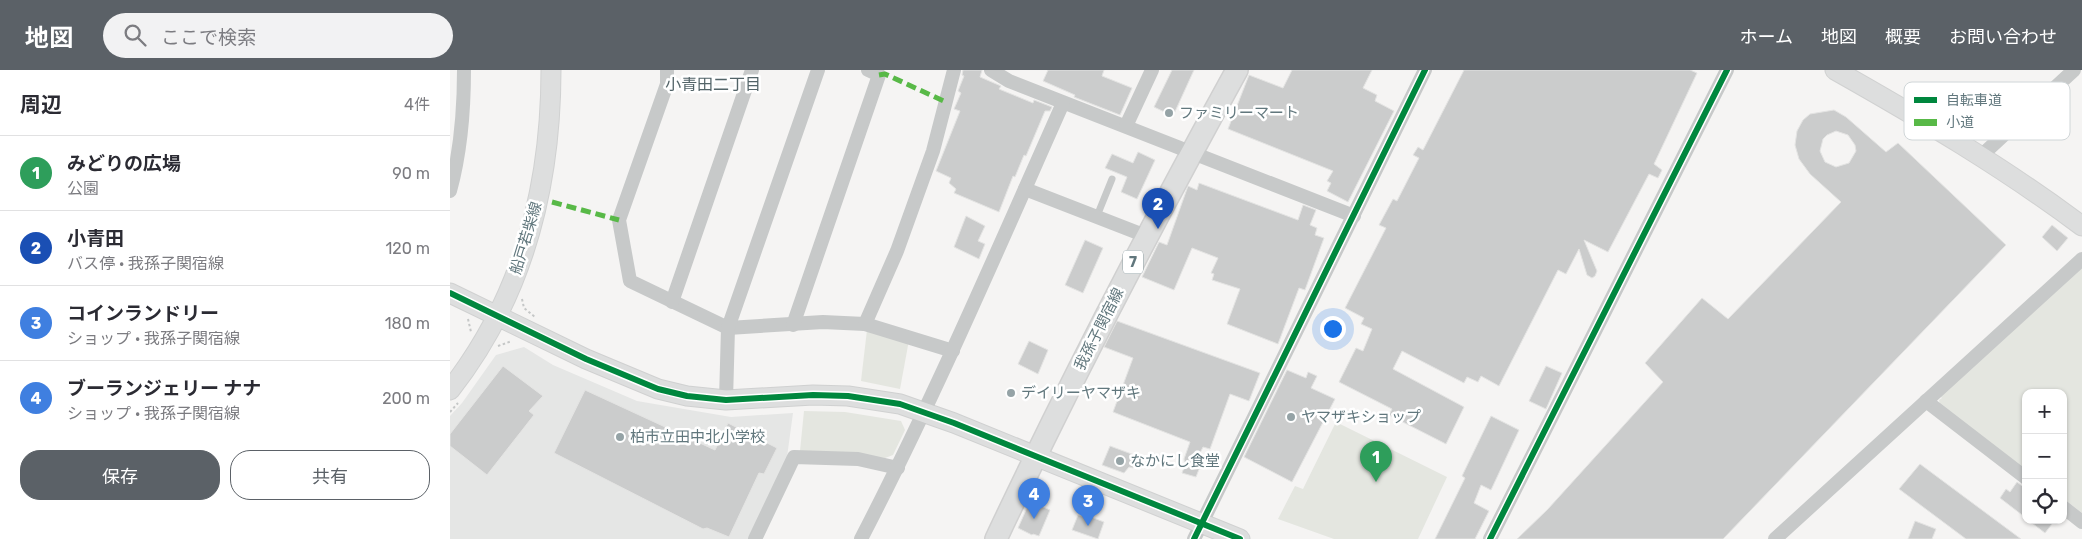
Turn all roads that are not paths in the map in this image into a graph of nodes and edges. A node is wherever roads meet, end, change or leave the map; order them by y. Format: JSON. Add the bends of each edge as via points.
{"nodes":[{"id":1,"x":464,"y":70,"type":"edge"},
{"id":2,"x":552,"y":70,"type":"edge"},
{"id":3,"x":667,"y":70,"type":"edge"},
{"id":4,"x":752,"y":70,"type":"edge"},
{"id":5,"x":818,"y":70,"type":"edge"},
{"id":6,"x":868,"y":70,"type":"edge"},
{"id":7,"x":954,"y":70,"type":"edge"},
{"id":8,"x":991,"y":70,"type":"edge"},
{"id":9,"x":1152,"y":70,"type":"edge"},
{"id":10,"x":1237,"y":70,"type":"edge"},
{"id":11,"x":1425,"y":70,"type":"edge"},
{"id":12,"x":1727,"y":70,"type":"edge"},
{"id":13,"x":1834,"y":70,"type":"edge"},
{"id":14,"x":2074,"y":70,"type":"edge"},
{"id":15,"x":2061,"y":82,"type":"edge"},
{"id":16,"x":1063,"y":102,"type":"junction"},
{"id":17,"x":1904,"y":109,"type":"edge"},
{"id":18,"x":1126,"y":126,"type":"junction"},
{"id":19,"x":1955,"y":140,"type":"edge"},
{"id":20,"x":1997,"y":140,"type":"edge"},
{"id":21,"x":1191,"y":153,"type":"junction"},
{"id":22,"x":1980,"y":156,"type":"junction"},
{"id":23,"x":1112,"y":179,"type":"dead end"},
{"id":24,"x":1025,"y":189,"type":"junction"},
{"id":25,"x":450,"y":191,"type":"edge"},
{"id":26,"x":1097,"y":216,"type":"junction"},
{"id":27,"x":1354,"y":216,"type":"junction"},
{"id":28,"x":2082,"y":226,"type":"edge"},
{"id":29,"x":1146,"y":236,"type":"junction"},
{"id":30,"x":2082,"y":259,"type":"edge"},
{"id":31,"x":450,"y":293,"type":"edge"},
{"id":32,"x":672,"y":302,"type":"junction"},
{"id":33,"x":498,"y":315,"type":"junction"},
{"id":34,"x":865,"y":324,"type":"junction"},
{"id":35,"x":793,"y":325,"type":"junction"},
{"id":36,"x":728,"y":328,"type":"junction"},
{"id":37,"x":953,"y":351,"type":"junction"},
{"id":38,"x":450,"y":390,"type":"edge"},
{"id":39,"x":726,"y":400,"type":"junction"},
{"id":40,"x":1926,"y":401,"type":"junction"},
{"id":41,"x":924,"y":412,"type":"junction"},
{"id":42,"x":1035,"y":457,"type":"junction"},
{"id":43,"x":898,"y":468,"type":"junction"},
{"id":44,"x":2022,"y":475,"type":"edge"},
{"id":45,"x":2067,"y":510,"type":"edge"},
{"id":46,"x":2082,"y":522,"type":"edge"},
{"id":47,"x":1198,"y":531,"type":"edge"},
{"id":48,"x":755,"y":539,"type":"edge"},
{"id":49,"x":861,"y":539,"type":"edge"},
{"id":50,"x":996,"y":539,"type":"edge"},
{"id":51,"x":1240,"y":539,"type":"edge"},
{"id":52,"x":1490,"y":539,"type":"edge"},
{"id":53,"x":1775,"y":539,"type":"edge"}],
"edges":[{"from":1,"to":25,"type":"street","via":[[458,161]]},
{"from":2,"to":33,"type":"street","name":"船戸若柴線","via":[[550,128],[538,198],[523,254]]},
{"from":3,"to":32,"type":"street","via":[[667,84],[619,220],[630,281]]},
{"from":4,"to":32,"type":"street"},
{"from":5,"to":36,"type":"street"},
{"from":6,"to":35,"type":"street","via":[[879,75]]},
{"from":7,"to":34,"type":"street","via":[[933,151],[897,250]]},
{"from":8,"to":16,"type":"street","via":[[1009,81]]},
{"from":9,"to":18,"type":"street"},
{"from":10,"to":21,"type":"main road","name":"我孫子関宿線","number":"7"},
{"from":11,"to":27,"type":"street"},
{"from":12,"to":52,"type":"street"},
{"from":13,"to":17,"type":"street"},
{"from":14,"to":15,"type":"street"},
{"from":16,"to":18,"type":"street"},
{"from":16,"to":24,"type":"street"},
{"from":18,"to":21,"type":"street"},
{"from":19,"to":22,"type":"street"},
{"from":20,"to":22,"type":"street"},
{"from":21,"to":27,"type":"street"},
{"from":21,"to":29,"type":"main road","name":"我孫子関宿線","number":"7"},
{"from":22,"to":28,"type":"street"},
{"from":23,"to":26,"type":"lane"},
{"from":24,"to":26,"type":"street"},
{"from":24,"to":37,"type":"street"},
{"from":26,"to":29,"type":"street"},
{"from":27,"to":47,"type":"street"},
{"from":29,"to":42,"type":"main road","name":"我孫子関宿線","number":"7"},
{"from":30,"to":40,"type":"street"},
{"from":31,"to":33,"type":"street"},
{"from":32,"to":36,"type":"street"},
{"from":33,"to":38,"type":"street","name":"船戸若柴線"},
{"from":33,"to":39,"type":"street","via":[[627,378],[678,394]]},
{"from":34,"to":35,"type":"street","via":[[823,322]]},
{"from":34,"to":37,"type":"street"},
{"from":35,"to":36,"type":"street"},
{"from":36,"to":39,"type":"street"},
{"from":37,"to":41,"type":"street"},
{"from":39,"to":41,"type":"street","via":[[848,396],[900,404]]},
{"from":40,"to":44,"type":"street"},
{"from":40,"to":53,"type":"street"},
{"from":41,"to":42,"type":"street"},
{"from":41,"to":43,"type":"street"},
{"from":42,"to":47,"type":"street"},
{"from":42,"to":50,"type":"main road","name":"我孫子関宿線","number":"7"},
{"from":43,"to":48,"type":"street","via":[[858,459],[794,458]]},
{"from":43,"to":49,"type":"street"},
{"from":45,"to":46,"type":"street"},
{"from":47,"to":51,"type":"street"}]}
